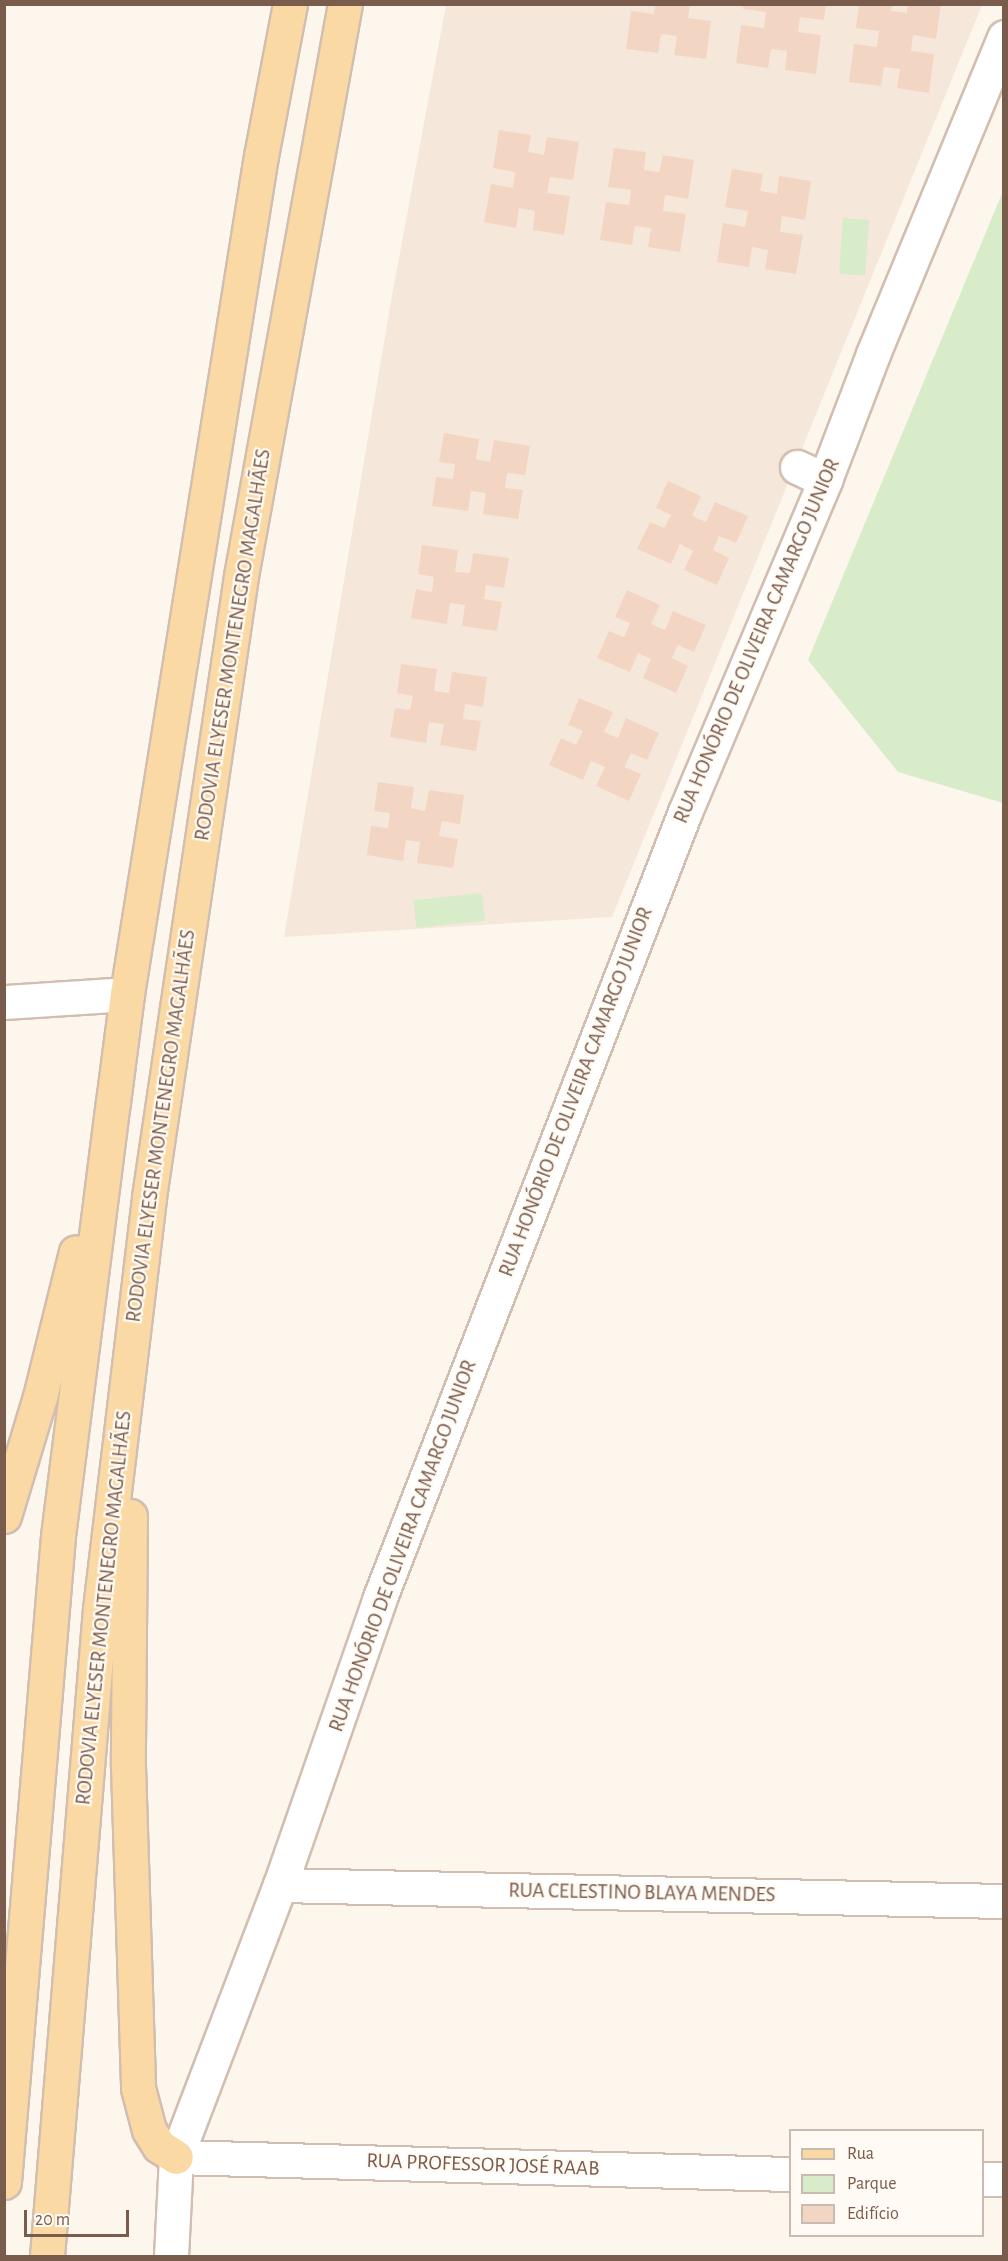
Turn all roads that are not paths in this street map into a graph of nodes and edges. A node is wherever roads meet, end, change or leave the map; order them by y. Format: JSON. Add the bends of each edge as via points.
{"nodes":[{"id":1,"x":290,"y":4,"type":"edge"},
{"id":2,"x":345,"y":4,"type":"edge"},
{"id":3,"x":1004,"y":37,"type":"edge"},
{"id":4,"x":127,"y":994,"type":"junction"},
{"id":5,"x":4,"y":1002,"type":"edge"},
{"id":6,"x":113,"y":1102,"type":"junction"},
{"id":7,"x":149,"y":1197,"type":"junction"},
{"id":8,"x":4,"y":1516,"type":"edge"},
{"id":9,"x":280,"y":1885,"type":"junction"},
{"id":10,"x":1004,"y":1901,"type":"edge"},
{"id":11,"x":176,"y":2157,"type":"junction"},
{"id":12,"x":789,"y":2174,"type":"edge"},
{"id":13,"x":984,"y":2179,"type":"edge"},
{"id":14,"x":1004,"y":2179,"type":"edge"},
{"id":15,"x":4,"y":2182,"type":"edge"},
{"id":16,"x":47,"y":2256,"type":"edge"},
{"id":17,"x":171,"y":2256,"type":"edge"}],
"edges":[{"from":1,"to":4,"type":"main road"},
{"from":2,"to":7,"type":"main road","name":"RODOVIA ELYESER MONTENEGRO MAGALHÃES","via":[[241,576]]},
{"from":3,"to":9,"type":"street","name":"RUA HONÓRIO DE OLIVEIRA CAMARGO JUNIOR","via":[[873,354],[811,474],[685,812],[387,1578]]},
{"from":4,"to":5,"type":"street"},
{"from":4,"to":6,"type":"main road"},
{"from":6,"to":8,"type":"main road","via":[[40,1396]]},
{"from":6,"to":15,"type":"main road","via":[[58,1536]]},
{"from":7,"to":11,"type":"main road","via":[[129,1527],[128,1766],[138,2088],[149,2130],[159,2146]]},
{"from":7,"to":16,"type":"main road","name":"RODOVIA ELYESER MONTENEGRO MAGALHÃES","via":[[100,1610]]},
{"from":9,"to":10,"type":"street","name":"RUA CELESTINO BLAYA MENDES"},
{"from":9,"to":11,"type":"street","name":"RUA HONÓRIO DE OLIVEIRA CAMARGO JUNIOR"},
{"from":11,"to":12,"type":"street","name":"RUA PROFESSOR JOSÉ RAAB"},
{"from":11,"to":17,"type":"street","name":"RUA HONÓRIO DE OLIVEIRA CAMARGO JUNIOR"},
{"from":13,"to":14,"type":"street"}]}
